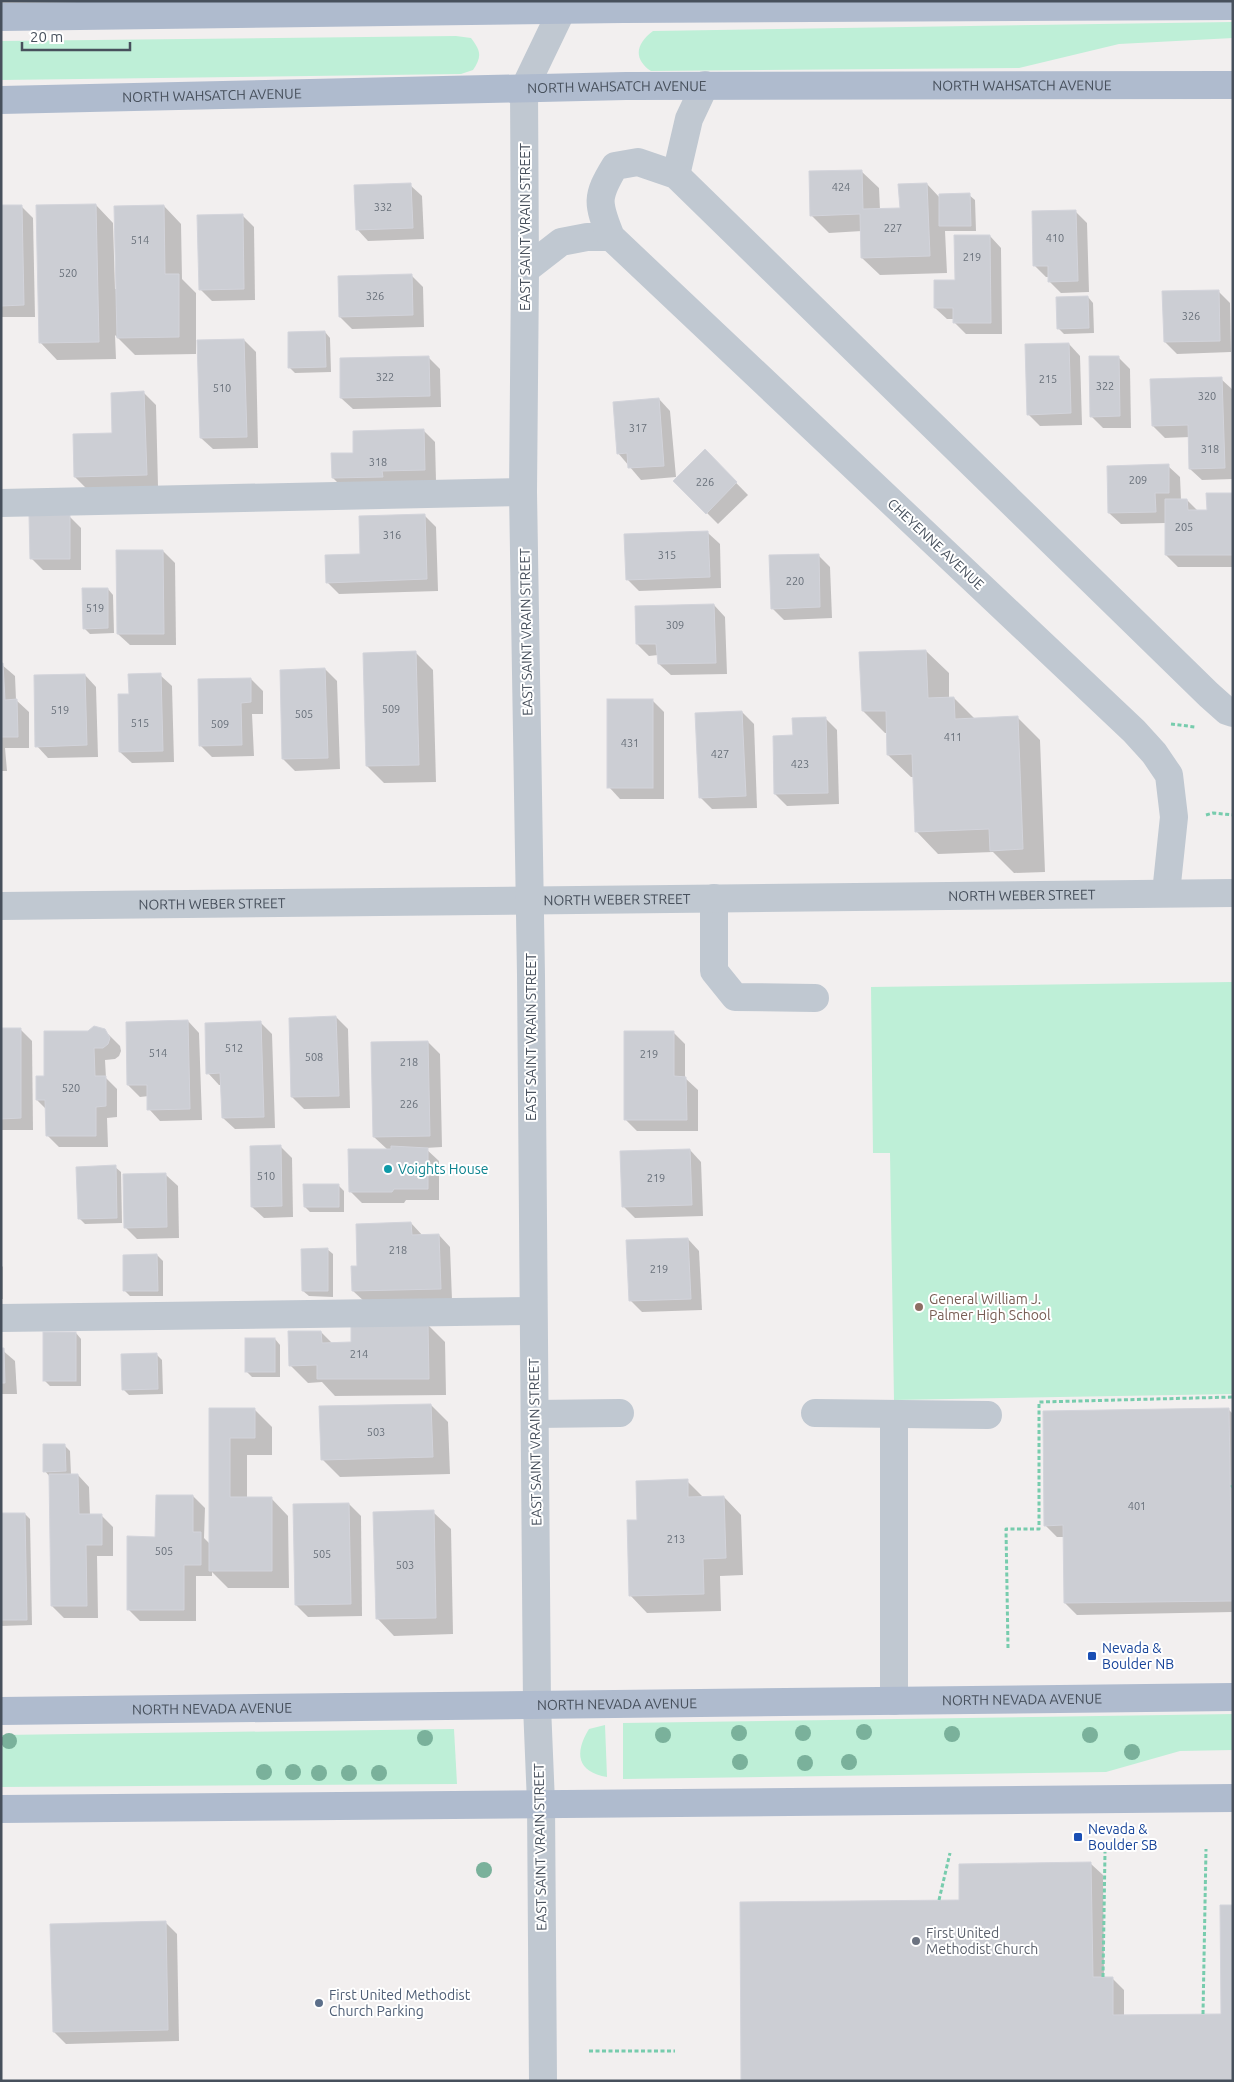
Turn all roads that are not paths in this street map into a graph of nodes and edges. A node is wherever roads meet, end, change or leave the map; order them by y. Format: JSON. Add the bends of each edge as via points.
{"nodes":[{"id":1,"x":562,"y":6,"type":"edge"},
{"id":2,"x":1233,"y":6,"type":"edge"},
{"id":3,"x":1,"y":16,"type":"edge"},
{"id":4,"x":705,"y":85,"type":"junction"},
{"id":5,"x":1233,"y":85,"type":"edge"},
{"id":6,"x":524,"y":89,"type":"junction"},
{"id":7,"x":1,"y":100,"type":"edge"},
{"id":8,"x":676,"y":175,"type":"junction"},
{"id":9,"x":611,"y":237,"type":"junction"},
{"id":10,"x":525,"y":270,"type":"junction"},
{"id":11,"x":523,"y":492,"type":"junction"},
{"id":12,"x":1,"y":503,"type":"edge"},
{"id":13,"x":1233,"y":713,"type":"edge"},
{"id":14,"x":1166,"y":893,"type":"junction"},
{"id":15,"x":1233,"y":893,"type":"edge"},
{"id":16,"x":714,"y":898,"type":"junction"},
{"id":17,"x":530,"y":900,"type":"junction"},
{"id":18,"x":1,"y":906,"type":"edge"},
{"id":19,"x":815,"y":998,"type":"dead end"},
{"id":20,"x":533,"y":1310,"type":"junction"},
{"id":21,"x":1,"y":1318,"type":"edge"},
{"id":22,"x":620,"y":1413,"type":"dead end"},
{"id":23,"x":815,"y":1413,"type":"dead end"},
{"id":24,"x":534,"y":1414,"type":"junction"},
{"id":25,"x":894,"y":1415,"type":"junction"},
{"id":26,"x":988,"y":1415,"type":"dead end"},
{"id":27,"x":1233,"y":1697,"type":"edge"},
{"id":28,"x":894,"y":1701,"type":"junction"},
{"id":29,"x":537,"y":1706,"type":"junction"},
{"id":30,"x":1,"y":1711,"type":"edge"},
{"id":31,"x":1233,"y":1798,"type":"edge"},
{"id":32,"x":541,"y":1803,"type":"junction"},
{"id":33,"x":1,"y":1809,"type":"edge"},
{"id":34,"x":543,"y":2081,"type":"edge"}],
"edges":[{"from":1,"to":2,"type":"main road"},
{"from":1,"to":3,"type":"main road"},
{"from":1,"to":6,"type":"street","name":"EAST SAINT VRAIN STREET"},
{"from":4,"to":5,"type":"main road","name":"NORTH WAHSATCH AVENUE"},
{"from":4,"to":6,"type":"main road","name":"NORTH WAHSATCH AVENUE"},
{"from":4,"to":8,"type":"street","via":[[689,119]]},
{"from":6,"to":7,"type":"main road","name":"NORTH WAHSATCH AVENUE"},
{"from":6,"to":10,"type":"street","name":"EAST SAINT VRAIN STREET"},
{"from":8,"to":9,"type":"street","name":"CHEYENNE AVENUE","via":[[638,162],[615,166],[601,189],[601,213]]},
{"from":8,"to":13,"type":"street","name":"CHEYENNE AVENUE","via":[[1202,688]]},
{"from":9,"to":10,"type":"street","via":[[561,242]]},
{"from":9,"to":14,"type":"street","name":"CHEYENNE AVENUE","via":[[1154,753],[1169,775],[1174,817]]},
{"from":10,"to":11,"type":"street","name":"EAST SAINT VRAIN STREET"},
{"from":11,"to":12,"type":"street"},
{"from":11,"to":17,"type":"street","name":"EAST SAINT VRAIN STREET"},
{"from":14,"to":15,"type":"street","name":"NORTH WEBER STREET"},
{"from":14,"to":16,"type":"street","name":"NORTH WEBER STREET"},
{"from":16,"to":17,"type":"street","name":"NORTH WEBER STREET"},
{"from":16,"to":19,"type":"street","via":[[714,971],[735,997]]},
{"from":17,"to":18,"type":"street","name":"NORTH WEBER STREET"},
{"from":17,"to":20,"type":"street","name":"EAST SAINT VRAIN STREET"},
{"from":20,"to":21,"type":"street"},
{"from":20,"to":24,"type":"street","name":"EAST SAINT VRAIN STREET"},
{"from":22,"to":24,"type":"street"},
{"from":23,"to":25,"type":"street"},
{"from":24,"to":29,"type":"street","name":"EAST SAINT VRAIN STREET"},
{"from":25,"to":26,"type":"street"},
{"from":25,"to":28,"type":"street"},
{"from":27,"to":28,"type":"main road","name":"NORTH NEVADA AVENUE"},
{"from":28,"to":29,"type":"main road","name":"NORTH NEVADA AVENUE"},
{"from":29,"to":30,"type":"main road","name":"NORTH NEVADA AVENUE"},
{"from":29,"to":32,"type":"street","name":"EAST SAINT VRAIN STREET"},
{"from":31,"to":32,"type":"main road"},
{"from":32,"to":33,"type":"main road"},
{"from":32,"to":34,"type":"street","name":"EAST SAINT VRAIN STREET"}]}
